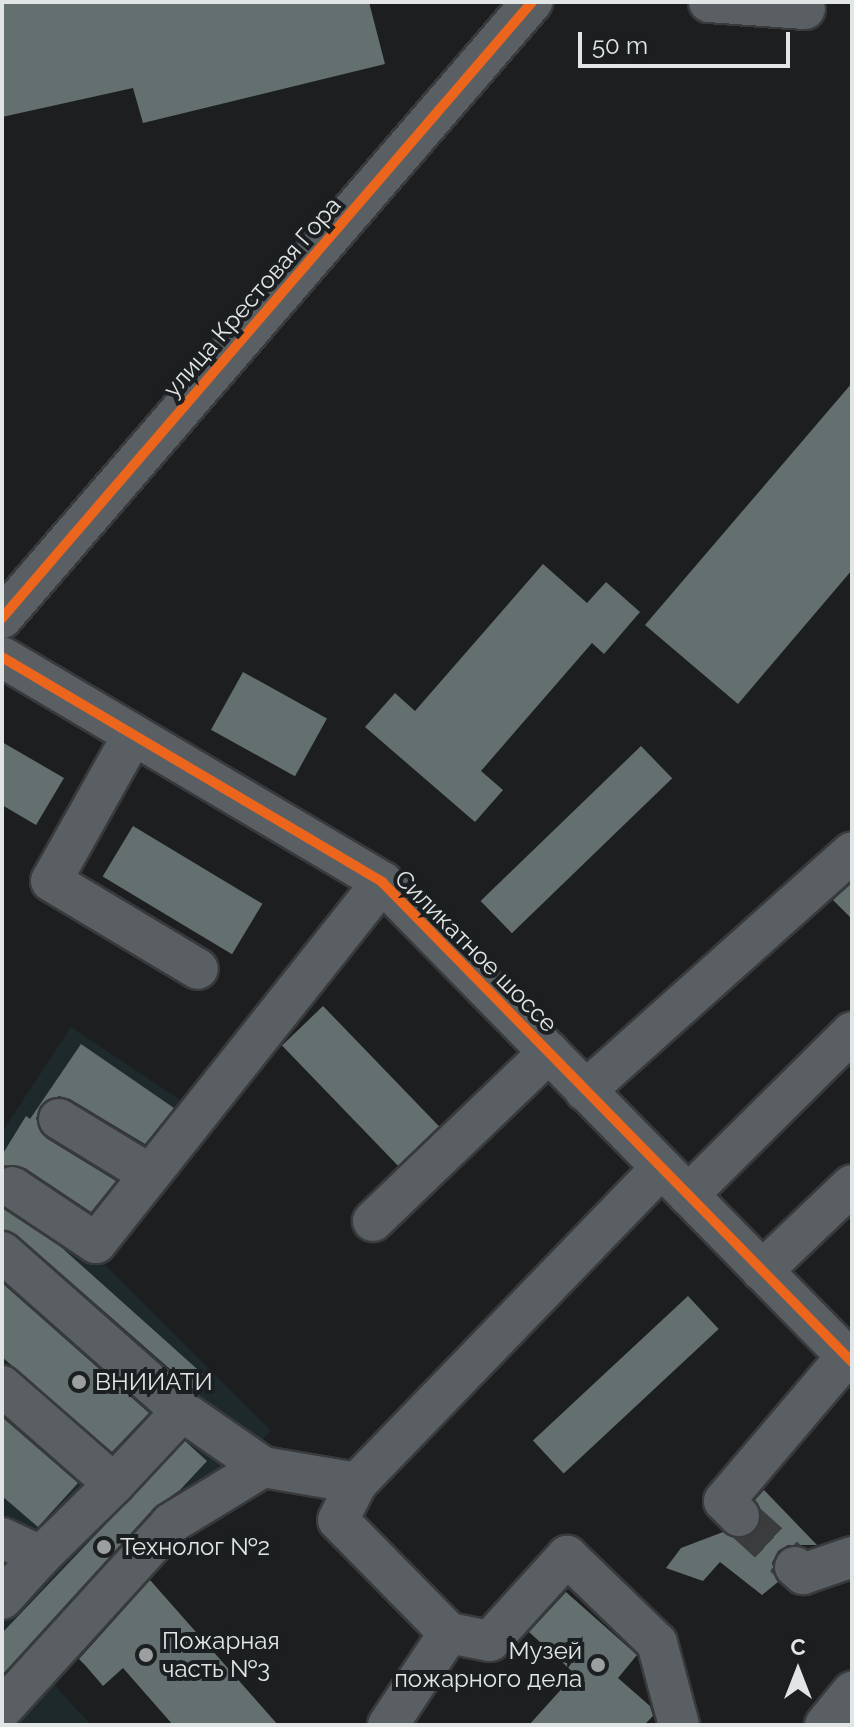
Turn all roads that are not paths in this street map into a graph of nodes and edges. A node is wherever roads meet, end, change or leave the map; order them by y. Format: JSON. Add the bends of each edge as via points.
{"nodes":[{"id":1,"x":532,"y":2,"type":"edge"},
{"id":2,"x":709,"y":2,"type":"edge"},
{"id":3,"x":805,"y":9,"type":"dead end"},
{"id":4,"x":2,"y":618,"type":"edge"},
{"id":5,"x":2,"y":657,"type":"edge"},
{"id":6,"x":133,"y":735,"type":"junction"},
{"id":7,"x":852,"y":852,"type":"edge"},
{"id":8,"x":382,"y":882,"type":"junction"},
{"id":9,"x":198,"y":969,"type":"dead end"},
{"id":10,"x":852,"y":1032,"type":"edge"},
{"id":11,"x":549,"y":1052,"type":"junction"},
{"id":12,"x":585,"y":1091,"type":"junction"},
{"id":13,"x":59,"y":1119,"type":"dead end"},
{"id":14,"x":149,"y":1174,"type":"junction"},
{"id":15,"x":675,"y":1182,"type":"junction"},
{"id":16,"x":852,"y":1185,"type":"edge"},
{"id":17,"x":12,"y":1187,"type":"dead end"},
{"id":18,"x":373,"y":1221,"type":"dead end"},
{"id":19,"x":2,"y":1252,"type":"edge"},
{"id":20,"x":762,"y":1271,"type":"junction"},
{"id":21,"x":849,"y":1360,"type":"edge"},
{"id":22,"x":2,"y":1386,"type":"edge"},
{"id":23,"x":182,"y":1411,"type":"junction"},
{"id":24,"x":263,"y":1467,"type":"junction"},
{"id":25,"x":357,"y":1483,"type":"junction"},
{"id":26,"x":114,"y":1484,"type":"junction"},
{"id":27,"x":739,"y":1516,"type":"tunnel mouth"},
{"id":28,"x":2,"y":1538,"type":"edge"},
{"id":29,"x":41,"y":1556,"type":"junction"},
{"id":30,"x":852,"y":1557,"type":"edge"},
{"id":31,"x":795,"y":1567,"type":"dead end"},
{"id":32,"x":2,"y":1599,"type":"edge"},
{"id":33,"x":449,"y":1633,"type":"junction"},
{"id":34,"x":852,"y":1692,"type":"edge"},
{"id":35,"x":2,"y":1709,"type":"edge"},
{"id":36,"x":388,"y":1725,"type":"edge"},
{"id":37,"x":679,"y":1725,"type":"edge"},
{"id":38,"x":825,"y":1725,"type":"edge"}],
"edges":[{"from":1,"to":4,"type":"street","name":"улица Крестовая Гора"},
{"from":2,"to":3,"type":"street"},
{"from":5,"to":6,"type":"street","name":"Силикатное шоссе"},
{"from":6,"to":8,"type":"street","name":"Силикатное шоссе"},
{"from":6,"to":9,"type":"street","via":[[51,881]]},
{"from":7,"to":12,"type":"street"},
{"from":8,"to":11,"type":"street","name":"Силикатное шоссе"},
{"from":8,"to":14,"type":"street"},
{"from":10,"to":15,"type":"street"},
{"from":11,"to":12,"type":"street","name":"Силикатное шоссе"},
{"from":11,"to":18,"type":"street"},
{"from":12,"to":15,"type":"street","name":"Силикатное шоссе"},
{"from":13,"to":14,"type":"street"},
{"from":14,"to":17,"type":"street","via":[[96,1243]]},
{"from":15,"to":20,"type":"street","name":"Силикатное шоссе"},
{"from":15,"to":25,"type":"street"},
{"from":16,"to":20,"type":"street"},
{"from":19,"to":23,"type":"street"},
{"from":20,"to":21,"type":"street","name":"Силикатное шоссе"},
{"from":21,"to":27,"type":"street","via":[[724,1501]]},
{"from":22,"to":26,"type":"street"},
{"from":23,"to":24,"type":"street"},
{"from":23,"to":26,"type":"street"},
{"from":24,"to":25,"type":"street"},
{"from":24,"to":35,"type":"street","via":[[171,1523]]},
{"from":25,"to":33,"type":"street","via":[[338,1520]]},
{"from":26,"to":29,"type":"street"},
{"from":28,"to":29,"type":"street"},
{"from":29,"to":32,"type":"street"},
{"from":30,"to":31,"type":"street","via":[[803,1574]]},
{"from":33,"to":36,"type":"street"},
{"from":33,"to":37,"type":"street","via":[[490,1641],[567,1556],[657,1643]]},
{"from":34,"to":38,"type":"street"}]}
